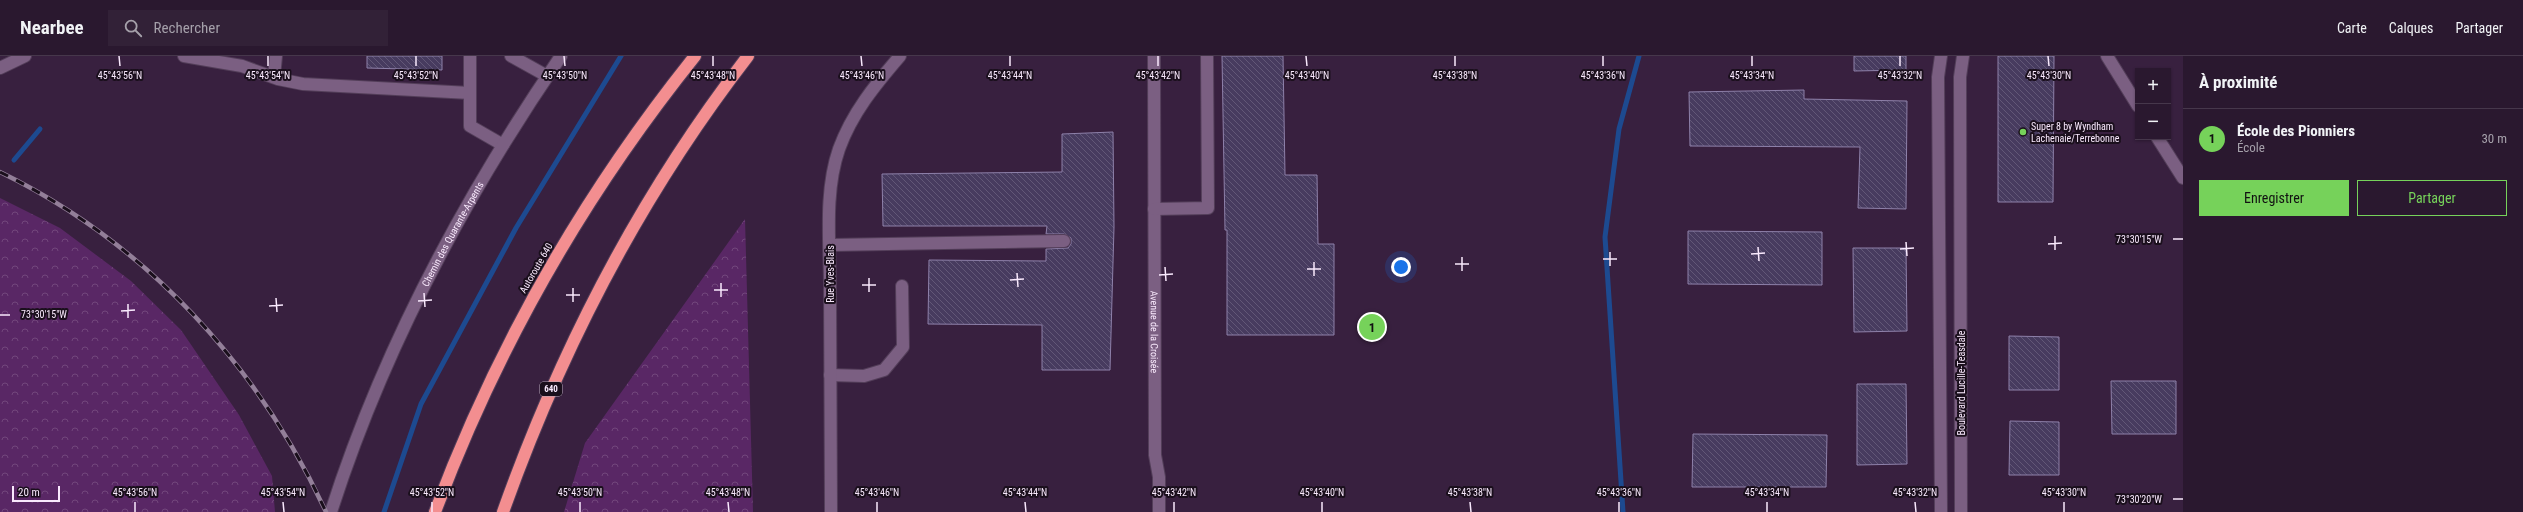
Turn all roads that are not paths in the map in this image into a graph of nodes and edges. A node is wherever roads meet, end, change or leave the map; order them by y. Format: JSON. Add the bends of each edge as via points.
{"nodes":[{"id":1,"x":24,"y":56,"type":"edge"},
{"id":2,"x":184,"y":56,"type":"edge"},
{"id":3,"x":276,"y":56,"type":"edge"},
{"id":4,"x":470,"y":56,"type":"edge"},
{"id":5,"x":511,"y":56,"type":"edge"},
{"id":6,"x":561,"y":56,"type":"edge"},
{"id":7,"x":695,"y":56,"type":"edge"},
{"id":8,"x":748,"y":56,"type":"edge"},
{"id":9,"x":900,"y":56,"type":"edge"},
{"id":10,"x":1154,"y":56,"type":"edge"},
{"id":11,"x":1207,"y":56,"type":"edge"},
{"id":12,"x":1941,"y":56,"type":"edge"},
{"id":13,"x":1963,"y":56,"type":"edge"},
{"id":14,"x":2107,"y":56,"type":"edge"},
{"id":15,"x":0,"y":68,"type":"edge"},
{"id":16,"x":547,"y":76,"type":"junction"},
{"id":17,"x":274,"y":77,"type":"junction"},
{"id":18,"x":470,"y":93,"type":"junction"},
{"id":19,"x":2137,"y":104,"type":"edge"},
{"id":20,"x":2160,"y":140,"type":"edge"},
{"id":21,"x":502,"y":145,"type":"junction"},
{"id":22,"x":2183,"y":178,"type":"edge"},
{"id":23,"x":1154,"y":209,"type":"junction"},
{"id":24,"x":1064,"y":241,"type":"dead end"},
{"id":25,"x":830,"y":245,"type":"junction"},
{"id":26,"x":1960,"y":254,"type":"junction"},
{"id":27,"x":1939,"y":255,"type":"junction"},
{"id":28,"x":902,"y":286,"type":"dead end"},
{"id":29,"x":830,"y":375,"type":"junction"},
{"id":30,"x":331,"y":512,"type":"edge"},
{"id":31,"x":435,"y":512,"type":"edge"},
{"id":32,"x":503,"y":512,"type":"edge"},
{"id":33,"x":831,"y":512,"type":"edge"},
{"id":34,"x":1159,"y":512,"type":"edge"},
{"id":35,"x":1941,"y":512,"type":"edge"},
{"id":36,"x":1962,"y":512,"type":"edge"}],
"edges":[{"from":1,"to":15,"type":"street"},
{"from":2,"to":17,"type":"street","via":[[242,66]]},
{"from":3,"to":17,"type":"street"},
{"from":4,"to":18,"type":"street"},
{"from":5,"to":16,"type":"street"},
{"from":6,"to":16,"type":"street","name":"Chemin des Quarante-Arpents"},
{"from":7,"to":31,"type":"highway","name":"Autoroute 640","via":[[626,147],[550,267],[491,379]]},
{"from":8,"to":32,"type":"highway","number":"640","via":[[690,138],[601,288],[548,394]]},
{"from":9,"to":25,"type":"street","name":"Rue Yves-Blais","via":[[864,100],[839,150],[831,189]]},
{"from":10,"to":23,"type":"street","name":"Avenue de la Croisée"},
{"from":11,"to":23,"type":"street","via":[[1208,208]]},
{"from":12,"to":27,"type":"street","name":"Boulevard Lucille-Teasdale","via":[[1938,77]]},
{"from":13,"to":26,"type":"street","name":"Boulevard Lucille-Teasdale","via":[[1960,77]]},
{"from":14,"to":19,"type":"street"},
{"from":16,"to":21,"type":"street","name":"Chemin des Quarante-Arpents"},
{"from":17,"to":18,"type":"street","via":[[323,86]]},
{"from":18,"to":21,"type":"street","via":[[470,126]]},
{"from":20,"to":22,"type":"street"},
{"from":21,"to":30,"type":"street","name":"Chemin des Quarante-Arpents","via":[[454,229],[402,334],[371,404]]},
{"from":23,"to":34,"type":"street","name":"Avenue de la Croisée","via":[[1155,455],[1159,477]]},
{"from":24,"to":25,"type":"street"},
{"from":25,"to":29,"type":"street","name":"Rue Yves-Blais"},
{"from":26,"to":27,"type":"street"},
{"from":26,"to":36,"type":"street","name":"Boulevard Lucille-Teasdale"},
{"from":27,"to":35,"type":"street","name":"Boulevard Lucille-Teasdale"},
{"from":28,"to":29,"type":"street","via":[[903,347],[884,370],[864,376]]},
{"from":29,"to":33,"type":"street","name":"Rue Yves-Blais"}]}
